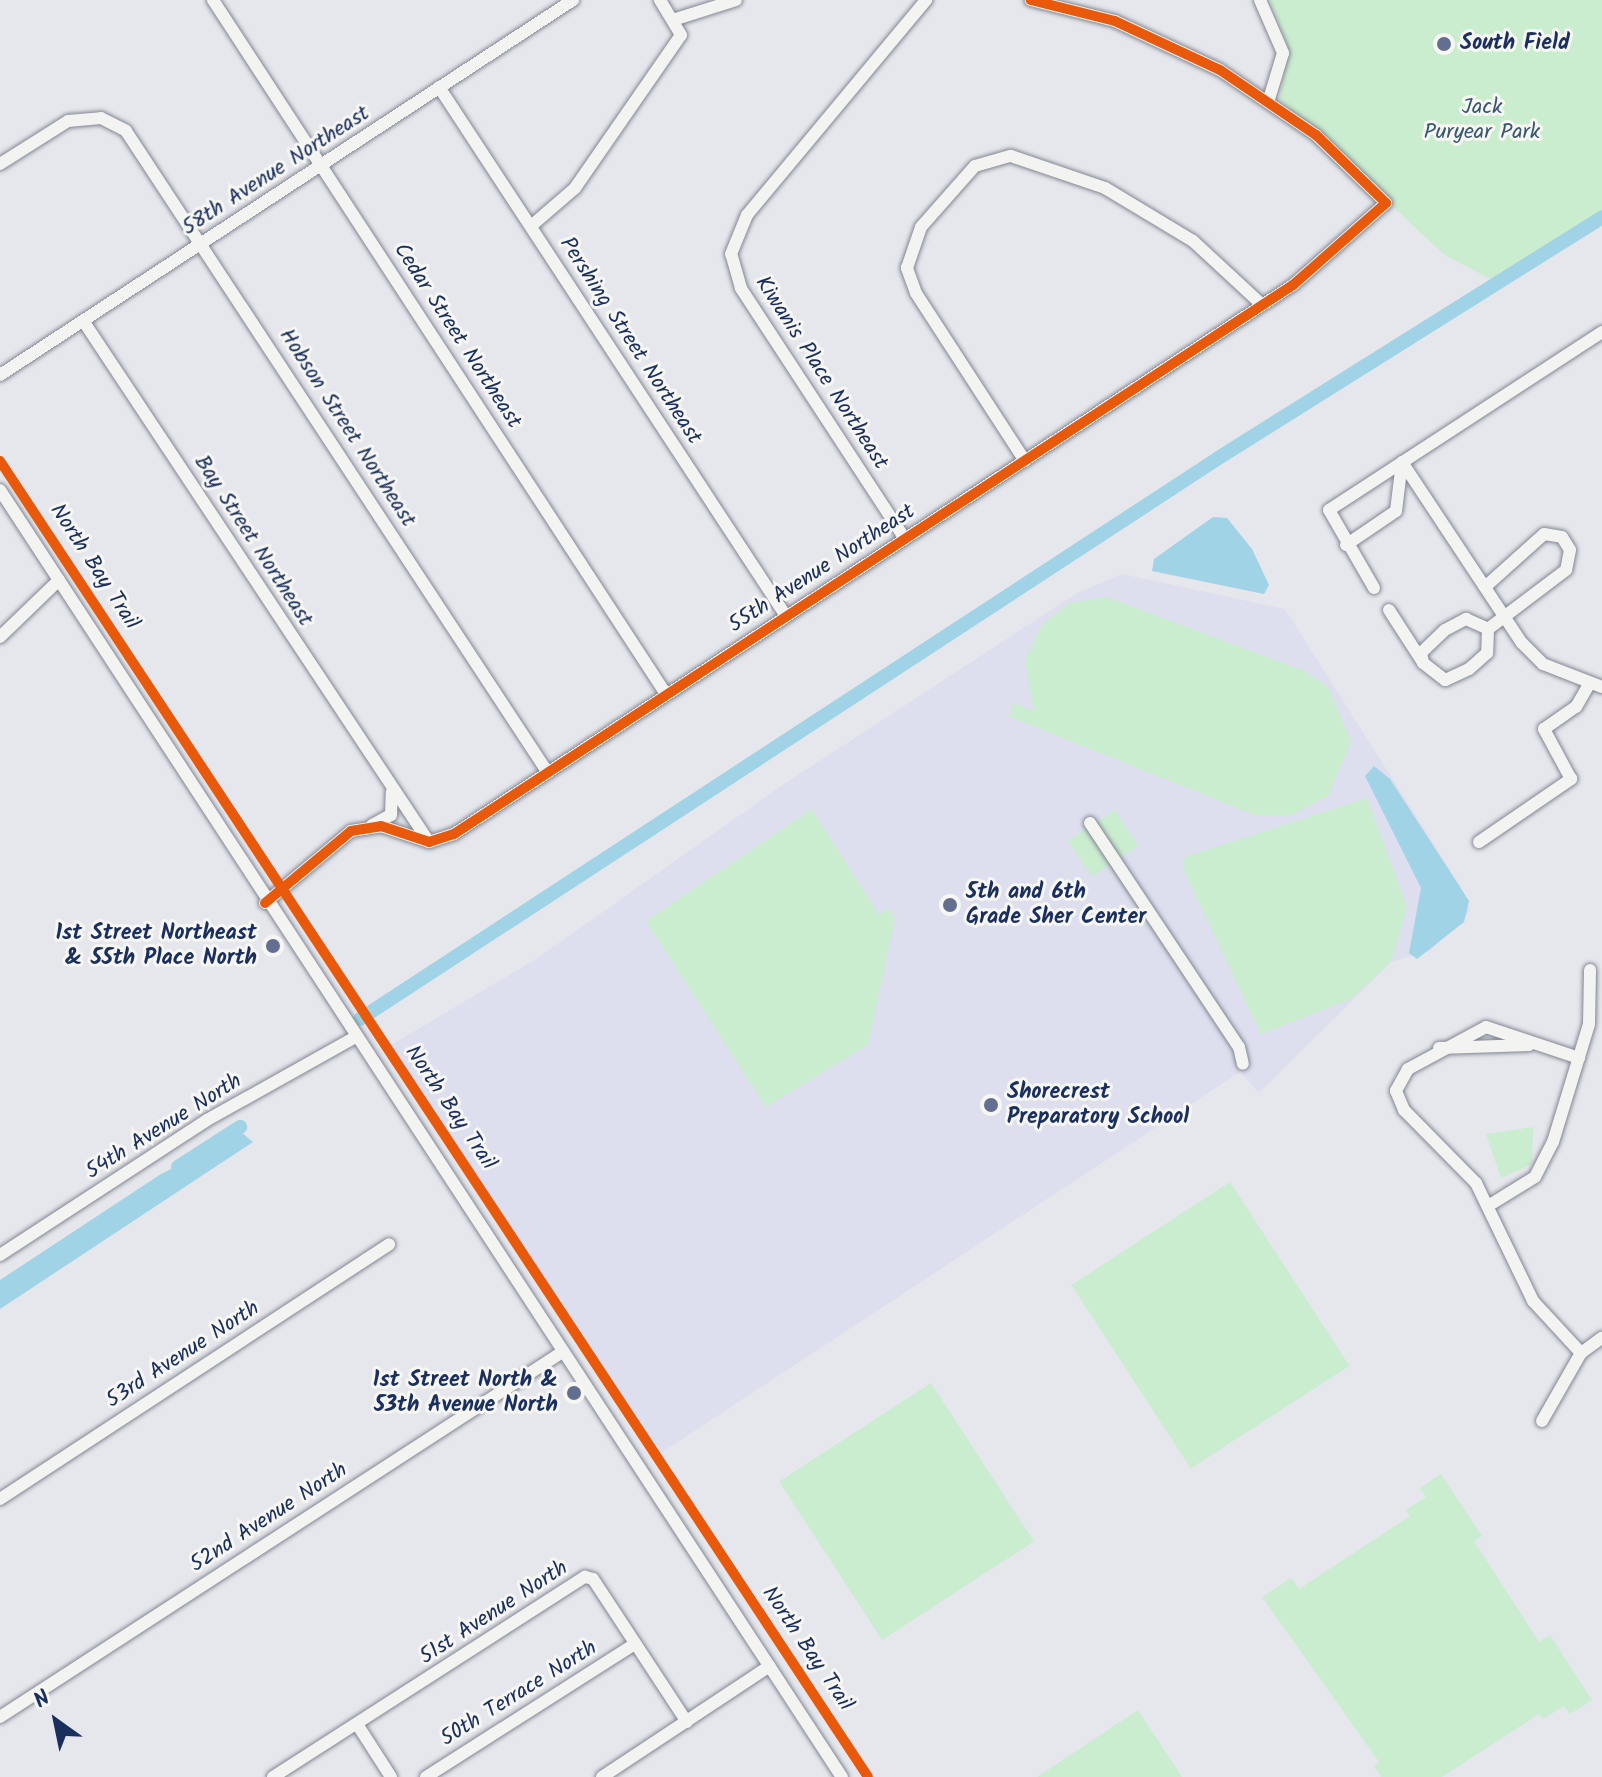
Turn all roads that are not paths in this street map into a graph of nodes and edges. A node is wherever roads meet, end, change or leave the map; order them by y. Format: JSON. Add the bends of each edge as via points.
{"nodes":[{"id":1,"x":213,"y":0,"type":"edge"},
{"id":2,"x":573,"y":0,"type":"edge"},
{"id":3,"x":660,"y":0,"type":"edge"},
{"id":4,"x":736,"y":0,"type":"edge"},
{"id":5,"x":926,"y":0,"type":"edge"},
{"id":6,"x":1031,"y":0,"type":"edge"},
{"id":7,"x":1260,"y":0,"type":"edge"},
{"id":8,"x":673,"y":20,"type":"junction"},
{"id":9,"x":439,"y":87,"type":"junction"},
{"id":10,"x":1269,"y":99,"type":"junction"},
{"id":11,"x":0,"y":164,"type":"edge"},
{"id":12,"x":321,"y":165,"type":"junction"},
{"id":13,"x":531,"y":226,"type":"junction"},
{"id":14,"x":203,"y":243,"type":"junction"},
{"id":15,"x":1262,"y":305,"type":"junction"},
{"id":16,"x":84,"y":322,"type":"junction"},
{"id":17,"x":1602,"y":332,"type":"edge"},
{"id":18,"x":0,"y":375,"type":"edge"},
{"id":19,"x":1025,"y":461,"type":"junction"},
{"id":20,"x":1402,"y":462,"type":"junction"},
{"id":21,"x":0,"y":490,"type":"edge"},
{"id":22,"x":905,"y":539,"type":"junction"},
{"id":23,"x":1346,"y":545,"type":"junction"},
{"id":24,"x":59,"y":580,"type":"junction"},
{"id":25,"x":1485,"y":587,"type":"junction"},
{"id":26,"x":1374,"y":588,"type":"dead end"},
{"id":27,"x":1389,"y":610,"type":"dead end"},
{"id":28,"x":1502,"y":613,"type":"junction"},
{"id":29,"x":786,"y":616,"type":"junction"},
{"id":30,"x":1488,"y":629,"type":"junction"},
{"id":31,"x":0,"y":637,"type":"edge"},
{"id":32,"x":1423,"y":663,"type":"junction"},
{"id":33,"x":1596,"y":685,"type":"edge"},
{"id":34,"x":666,"y":694,"type":"junction"},
{"id":35,"x":548,"y":773,"type":"junction"},
{"id":36,"x":387,"y":782,"type":"junction"},
{"id":37,"x":1090,"y":823,"type":"dead end"},
{"id":38,"x":369,"y":826,"type":"junction"},
{"id":39,"x":429,"y":842,"type":"junction"},
{"id":40,"x":1479,"y":842,"type":"dead end"},
{"id":41,"x":265,"y":903,"type":"junction"},
{"id":42,"x":1590,"y":970,"type":"dead end"},
{"id":43,"x":354,"y":1038,"type":"junction"},
{"id":44,"x":1529,"y":1045,"type":"junction"},
{"id":45,"x":1439,"y":1048,"type":"junction"},
{"id":46,"x":1579,"y":1058,"type":"junction"},
{"id":47,"x":1243,"y":1064,"type":"dead end"},
{"id":48,"x":1488,"y":1206,"type":"junction"},
{"id":49,"x":389,"y":1244,"type":"dead end"},
{"id":50,"x":0,"y":1255,"type":"edge"},
{"id":51,"x":1602,"y":1338,"type":"edge"},
{"id":52,"x":561,"y":1353,"type":"junction"},
{"id":53,"x":1581,"y":1353,"type":"junction"},
{"id":54,"x":1542,"y":1421,"type":"dead end"},
{"id":55,"x":0,"y":1499,"type":"edge"},
{"id":56,"x":635,"y":1644,"type":"junction"},
{"id":57,"x":770,"y":1666,"type":"junction"},
{"id":58,"x":0,"y":1717,"type":"edge"},
{"id":59,"x":687,"y":1722,"type":"junction"},
{"id":60,"x":357,"y":1724,"type":"junction"},
{"id":61,"x":273,"y":1777,"type":"edge"},
{"id":62,"x":391,"y":1777,"type":"edge"},
{"id":63,"x":426,"y":1777,"type":"edge"},
{"id":64,"x":602,"y":1777,"type":"edge"},
{"id":65,"x":842,"y":1777,"type":"edge"}],
"edges":[{"from":1,"to":12,"type":"street","name":"Cedar Street Northeast"},
{"from":2,"to":9,"type":"street","name":"58th Avenue Northeast"},
{"from":3,"to":8,"type":"street"},
{"from":4,"to":8,"type":"street"},
{"from":5,"to":22,"type":"street","name":"Kiwanis Place Northeast","via":[[747,215],[731,254],[741,288]]},
{"from":6,"to":10,"type":"street","via":[[1158,38]]},
{"from":7,"to":10,"type":"street","via":[[1283,53]]},
{"from":8,"to":13,"type":"street","via":[[681,35],[606,145],[569,195]]},
{"from":9,"to":12,"type":"street","name":"58th Avenue Northeast"},
{"from":9,"to":13,"type":"street","name":"Pershing Street Northeast"},
{"from":10,"to":15,"type":"street","name":"55th Avenue Northeast","via":[[1386,203]]},
{"from":11,"to":14,"type":"street","name":"Hobson Street Northeast","via":[[68,121],[101,118],[126,131]]},
{"from":12,"to":14,"type":"street","name":"58th Avenue Northeast"},
{"from":12,"to":34,"type":"street","name":"Cedar Street Northeast"},
{"from":13,"to":29,"type":"street","name":"Pershing Street Northeast"},
{"from":14,"to":16,"type":"street","name":"58th Avenue Northeast"},
{"from":14,"to":35,"type":"street","name":"Hobson Street Northeast"},
{"from":15,"to":19,"type":"street","name":"55th Avenue Northeast"},
{"from":15,"to":19,"type":"street","via":[[1215,258],[1149,211],[1011,156],[975,166],[921,227],[909,254],[910,281]]},
{"from":16,"to":18,"type":"street","name":"58th Avenue Northeast"},
{"from":16,"to":36,"type":"street","name":"Bay Street Northeast"},
{"from":17,"to":20,"type":"street"},
{"from":19,"to":22,"type":"street","name":"55th Avenue Northeast"},
{"from":20,"to":23,"type":"street","via":[[1396,511]]},
{"from":20,"to":23,"type":"street","via":[[1329,510]]},
{"from":20,"to":25,"type":"street"},
{"from":21,"to":24,"type":"street"},
{"from":22,"to":29,"type":"street","name":"55th Avenue Northeast"},
{"from":23,"to":26,"type":"street"},
{"from":24,"to":31,"type":"street"},
{"from":24,"to":41,"type":"street"},
{"from":25,"to":28,"type":"street"},
{"from":25,"to":28,"type":"street","via":[[1530,541],[1554,532],[1562,537],[1572,560],[1566,570]]},
{"from":27,"to":32,"type":"street"},
{"from":28,"to":30,"type":"street"},
{"from":28,"to":33,"type":"street","via":[[1543,664]]},
{"from":29,"to":34,"type":"street","name":"55th Avenue Northeast"},
{"from":30,"to":32,"type":"street","via":[[1466,619],[1421,653]]},
{"from":30,"to":32,"type":"street","via":[[1487,653],[1455,677],[1445,680]]},
{"from":33,"to":40,"type":"street","via":[[1544,729],[1571,779]]},
{"from":34,"to":35,"type":"street","name":"55th Avenue Northeast"},
{"from":35,"to":39,"type":"street","name":"55th Avenue Northeast","via":[[454,834]]},
{"from":36,"to":38,"type":"street","via":[[394,807]]},
{"from":36,"to":39,"type":"street","name":"Bay Street Northeast"},
{"from":37,"to":47,"type":"street","via":[[1239,1047]]},
{"from":38,"to":39,"type":"street"},
{"from":38,"to":41,"type":"street","via":[[344,835]]},
{"from":41,"to":43,"type":"street"},
{"from":42,"to":46,"type":"street","via":[[1592,1005]]},
{"from":43,"to":50,"type":"street","name":"54th Avenue North","via":[[207,1120]]},
{"from":43,"to":52,"type":"street"},
{"from":44,"to":45,"type":"street"},
{"from":44,"to":45,"type":"street","via":[[1509,1029],[1486,1027]]},
{"from":44,"to":46,"type":"street"},
{"from":45,"to":48,"type":"street","via":[[1408,1069],[1398,1101],[1458,1159]]},
{"from":46,"to":48,"type":"street","via":[[1544,1164],[1523,1188]]},
{"from":48,"to":53,"type":"street","via":[[1533,1301]]},
{"from":49,"to":55,"type":"street","name":"53rd Avenue North"},
{"from":51,"to":53,"type":"street"},
{"from":52,"to":57,"type":"street"},
{"from":52,"to":58,"type":"street","name":"52nd Avenue North"},
{"from":53,"to":54,"type":"street"},
{"from":56,"to":59,"type":"street","name":"51st Avenue North"},
{"from":56,"to":60,"type":"street","name":"51st Avenue North","via":[[593,1579],[585,1577]]},
{"from":56,"to":63,"type":"street","name":"50th Terrace North"},
{"from":57,"to":59,"type":"street"},
{"from":57,"to":65,"type":"street"},
{"from":59,"to":64,"type":"street"},
{"from":60,"to":61,"type":"street","name":"51st Avenue North"},
{"from":60,"to":62,"type":"street"}]}
